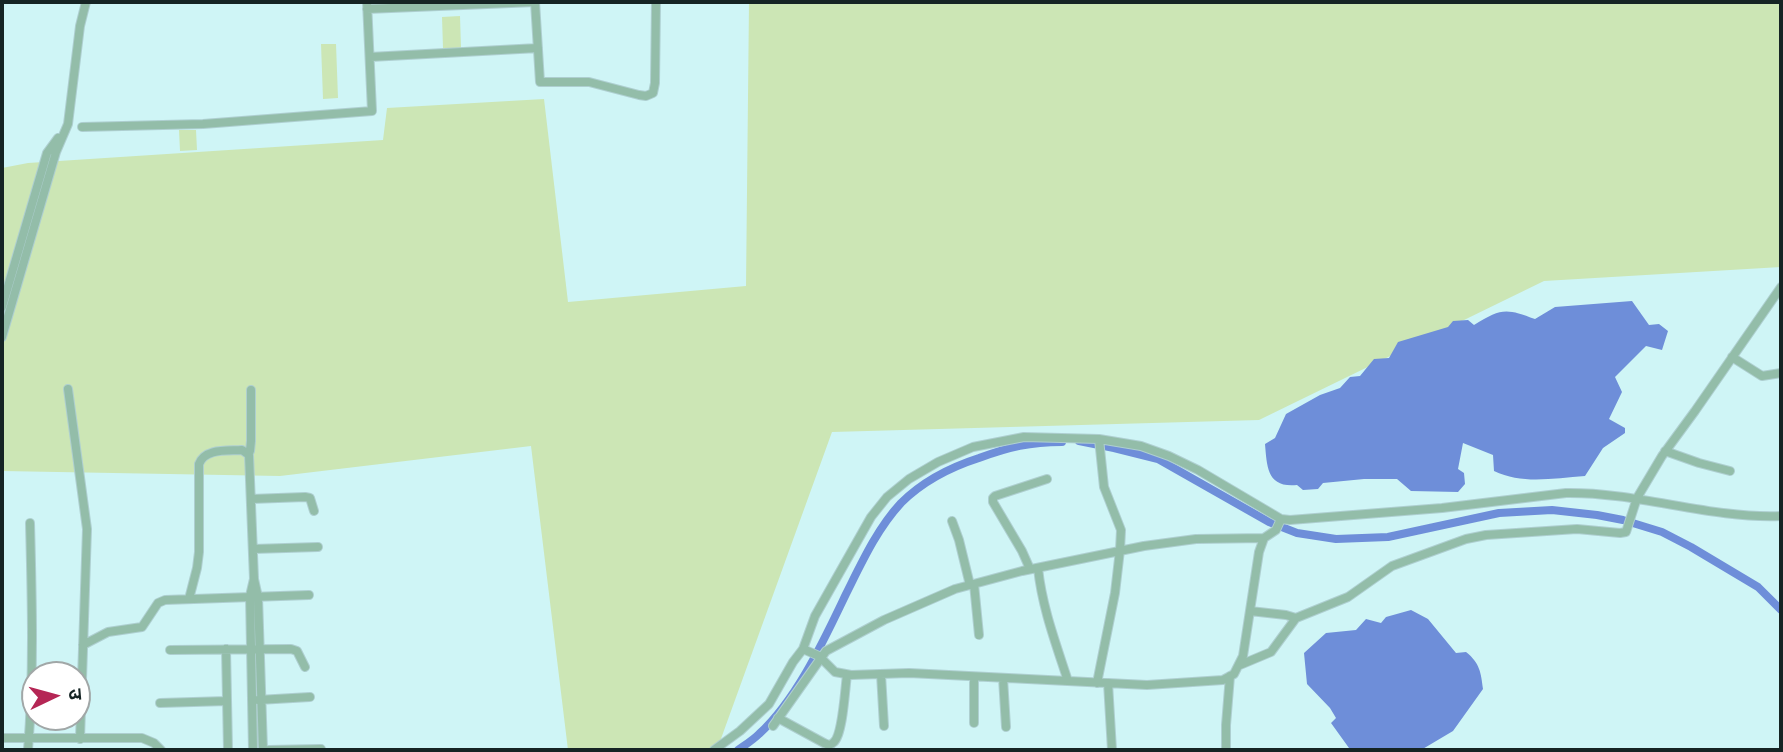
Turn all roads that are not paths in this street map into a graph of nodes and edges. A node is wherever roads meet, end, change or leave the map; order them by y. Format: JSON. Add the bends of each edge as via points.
{"nodes":[{"id":1,"x":86,"y":2,"type":"edge"},
{"id":2,"x":535,"y":2,"type":"edge"},
{"id":3,"x":656,"y":2,"type":"edge"},
{"id":4,"x":367,"y":6,"type":"edge"},
{"id":5,"x":538,"y":48,"type":"junction"},
{"id":6,"x":370,"y":57,"type":"junction"},
{"id":7,"x":68,"y":124,"type":"junction"},
{"id":8,"x":82,"y":127,"type":"dead end"},
{"id":9,"x":1781,"y":286,"type":"edge"},
{"id":10,"x":2,"y":307,"type":"edge"},
{"id":11,"x":2,"y":337,"type":"edge"},
{"id":12,"x":1732,"y":357,"type":"junction"},
{"id":13,"x":1781,"y":373,"type":"edge"},
{"id":14,"x":68,"y":389,"type":"dead end"},
{"id":15,"x":251,"y":390,"type":"dead end"},
{"id":16,"x":1099,"y":444,"type":"junction"},
{"id":17,"x":1665,"y":451,"type":"junction"},
{"id":18,"x":246,"y":452,"type":"junction"},
{"id":19,"x":1730,"y":471,"type":"dead end"},
{"id":20,"x":1047,"y":479,"type":"dead end"},
{"id":21,"x":1637,"y":498,"type":"junction"},
{"id":22,"x":251,"y":499,"type":"junction"},
{"id":23,"x":314,"y":511,"type":"dead end"},
{"id":24,"x":1781,"y":516,"type":"edge"},
{"id":25,"x":952,"y":521,"type":"dead end"},
{"id":26,"x":30,"y":523,"type":"dead end"},
{"id":27,"x":1279,"y":524,"type":"junction"},
{"id":28,"x":1264,"y":538,"type":"junction"},
{"id":29,"x":318,"y":547,"type":"dead end"},
{"id":30,"x":253,"y":549,"type":"junction"},
{"id":31,"x":1120,"y":550,"type":"junction"},
{"id":32,"x":1034,"y":568,"type":"junction"},
{"id":33,"x":972,"y":584,"type":"junction"},
{"id":34,"x":309,"y":595,"type":"dead end"},
{"id":35,"x":254,"y":596,"type":"junction"},
{"id":36,"x":189,"y":599,"type":"junction"},
{"id":37,"x":1250,"y":611,"type":"junction"},
{"id":38,"x":1296,"y":618,"type":"junction"},
{"id":39,"x":979,"y":635,"type":"dead end"},
{"id":40,"x":83,"y":645,"type":"junction"},
{"id":41,"x":226,"y":649,"type":"junction"},
{"id":42,"x":170,"y":650,"type":"dead end"},
{"id":43,"x":255,"y":650,"type":"junction"},
{"id":44,"x":814,"y":654,"type":"junction"},
{"id":45,"x":1240,"y":666,"type":"junction"},
{"id":46,"x":305,"y":667,"type":"dead end"},
{"id":47,"x":881,"y":674,"type":"junction"},
{"id":48,"x":847,"y":675,"type":"junction"},
{"id":49,"x":1230,"y":676,"type":"junction"},
{"id":50,"x":974,"y":677,"type":"junction"},
{"id":51,"x":1003,"y":678,"type":"junction"},
{"id":52,"x":1068,"y":681,"type":"junction"},
{"id":53,"x":1097,"y":683,"type":"junction"},
{"id":54,"x":1108,"y":683,"type":"junction"},
{"id":55,"x":310,"y":697,"type":"dead end"},
{"id":56,"x":257,"y":700,"type":"junction"},
{"id":57,"x":227,"y":701,"type":"junction"},
{"id":58,"x":160,"y":703,"type":"dead end"},
{"id":59,"x":778,"y":718,"type":"junction"},
{"id":60,"x":974,"y":723,"type":"dead end"},
{"id":61,"x":773,"y":726,"type":"dead end"},
{"id":62,"x":884,"y":726,"type":"dead end"},
{"id":63,"x":1006,"y":727,"type":"dead end"},
{"id":64,"x":2,"y":738,"type":"edge"},
{"id":65,"x":80,"y":738,"type":"junction"},
{"id":66,"x":29,"y":739,"type":"junction"},
{"id":67,"x":321,"y":749,"type":"edge"},
{"id":68,"x":28,"y":750,"type":"edge"},
{"id":69,"x":161,"y":750,"type":"edge"},
{"id":70,"x":228,"y":750,"type":"edge"},
{"id":71,"x":253,"y":750,"type":"edge"},
{"id":72,"x":263,"y":750,"type":"edge"},
{"id":73,"x":269,"y":750,"type":"edge"},
{"id":74,"x":286,"y":750,"type":"edge"},
{"id":75,"x":713,"y":750,"type":"edge"},
{"id":76,"x":1112,"y":750,"type":"edge"},
{"id":77,"x":1226,"y":750,"type":"edge"}],
"edges":[{"from":1,"to":7,"type":"street"},
{"from":2,"to":4,"type":"street"},
{"from":2,"to":5,"type":"street"},
{"from":3,"to":5,"type":"street","via":[[655,83],[653,93],[646,96],[589,82],[540,82]]},
{"from":4,"to":6,"type":"street"},
{"from":5,"to":6,"type":"street"},
{"from":6,"to":8,"type":"street","via":[[372,111]]},
{"from":7,"to":10,"type":"street","via":[[47,153]]},
{"from":7,"to":11,"type":"street"},
{"from":9,"to":12,"type":"street"},
{"from":12,"to":13,"type":"street","via":[[1762,376]]},
{"from":12,"to":17,"type":"street"},
{"from":14,"to":40,"type":"street","via":[[88,529]]},
{"from":15,"to":18,"type":"street","via":[[251,442]]},
{"from":16,"to":27,"type":"street","via":[[1140,446],[1169,456]]},
{"from":16,"to":31,"type":"street","via":[[1104,487],[1121,530]]},
{"from":16,"to":44,"type":"street","via":[[1024,437],[973,447],[909,479],[871,517],[815,616]]},
{"from":17,"to":19,"type":"street"},
{"from":17,"to":21,"type":"street"},
{"from":18,"to":22,"type":"street"},
{"from":18,"to":36,"type":"street","via":[[202,456],[199,552]]},
{"from":20,"to":32,"type":"street","via":[[993,498]]},
{"from":21,"to":24,"type":"street","via":[[1748,516]]},
{"from":21,"to":27,"type":"street","via":[[1566,493]]},
{"from":21,"to":38,"type":"street","via":[[1627,531],[1586,528],[1466,539],[1392,566],[1348,597]]},
{"from":22,"to":23,"type":"street","via":[[305,497],[310,498]]},
{"from":22,"to":30,"type":"street"},
{"from":25,"to":33,"type":"street"},
{"from":26,"to":66,"type":"street"},
{"from":27,"to":28,"type":"street"},
{"from":28,"to":31,"type":"street","via":[[1196,539]]},
{"from":28,"to":37,"type":"street"},
{"from":29,"to":30,"type":"street"},
{"from":30,"to":35,"type":"street"},
{"from":31,"to":32,"type":"street"},
{"from":31,"to":53,"type":"street"},
{"from":32,"to":33,"type":"street"},
{"from":32,"to":52,"type":"street"},
{"from":33,"to":39,"type":"street"},
{"from":33,"to":44,"type":"street"},
{"from":34,"to":35,"type":"street"},
{"from":35,"to":36,"type":"street"},
{"from":35,"to":43,"type":"street"},
{"from":36,"to":40,"type":"street","via":[[158,603],[142,626],[108,632]]},
{"from":37,"to":38,"type":"street"},
{"from":37,"to":45,"type":"street"},
{"from":38,"to":45,"type":"street","via":[[1273,651]]},
{"from":40,"to":65,"type":"street"},
{"from":41,"to":42,"type":"street"},
{"from":41,"to":43,"type":"street"},
{"from":41,"to":57,"type":"street"},
{"from":43,"to":46,"type":"street","via":[[298,651]]},
{"from":43,"to":56,"type":"street"},
{"from":44,"to":48,"type":"street"},
{"from":44,"to":59,"type":"street"},
{"from":44,"to":75,"type":"street","via":[[793,662],[769,704]]},
{"from":45,"to":49,"type":"street"},
{"from":47,"to":48,"type":"street"},
{"from":47,"to":50,"type":"street"},
{"from":47,"to":62,"type":"street"},
{"from":48,"to":59,"type":"street","via":[[842,719],[833,743],[824,743]]},
{"from":49,"to":54,"type":"street","via":[[1159,685]]},
{"from":49,"to":77,"type":"street"},
{"from":50,"to":51,"type":"street"},
{"from":50,"to":60,"type":"street"},
{"from":51,"to":52,"type":"street"},
{"from":51,"to":63,"type":"street"},
{"from":52,"to":53,"type":"street"},
{"from":53,"to":54,"type":"street"},
{"from":54,"to":76,"type":"street"},
{"from":55,"to":56,"type":"street"},
{"from":56,"to":71,"type":"street"},
{"from":56,"to":72,"type":"street"},
{"from":57,"to":58,"type":"street"},
{"from":57,"to":70,"type":"street"},
{"from":59,"to":61,"type":"street"},
{"from":64,"to":66,"type":"street"},
{"from":65,"to":66,"type":"street"},
{"from":65,"to":69,"type":"street","via":[[142,738]]},
{"from":66,"to":68,"type":"street"},
{"from":67,"to":74,"type":"street"},
{"from":73,"to":74,"type":"street"}]}
